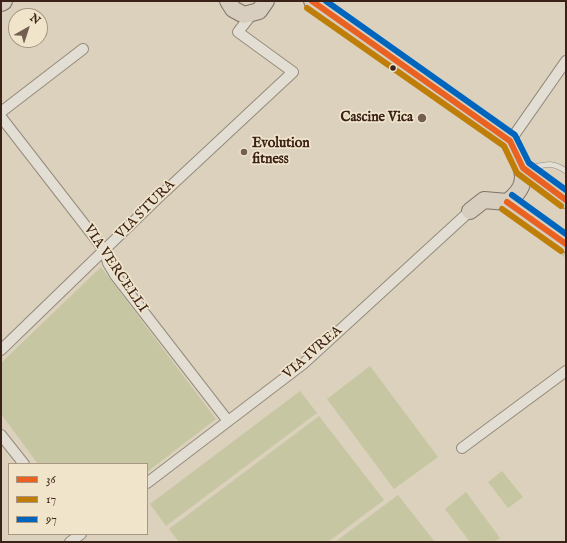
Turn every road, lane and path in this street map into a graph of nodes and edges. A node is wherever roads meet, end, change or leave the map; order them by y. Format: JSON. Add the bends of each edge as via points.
{"nodes":[{"id":1,"x":228,"y":1,"type":"edge"},
{"id":2,"x":266,"y":1,"type":"edge"},
{"id":3,"x":312,"y":1,"type":"edge"},
{"id":4,"x":252,"y":14,"type":"junction"},
{"id":5,"x":82,"y":50,"type":"dead end"},
{"id":6,"x":566,"y":61,"type":"edge"},
{"id":7,"x":1,"y":112,"type":"edge"},
{"id":8,"x":1,"y":117,"type":"edge"},
{"id":9,"x":510,"y":141,"type":"junction"},
{"id":10,"x":523,"y":168,"type":"junction"},
{"id":11,"x":566,"y":171,"type":"edge"},
{"id":12,"x":566,"y":200,"type":"edge"},
{"id":13,"x":507,"y":202,"type":"junction"},
{"id":14,"x":470,"y":211,"type":"joint"},
{"id":15,"x":566,"y":244,"type":"edge"},
{"id":16,"x":105,"y":251,"type":"junction"},
{"id":17,"x":1,"y":350,"type":"edge"},
{"id":18,"x":566,"y":371,"type":"edge"},
{"id":19,"x":228,"y":421,"type":"junction"},
{"id":20,"x":1,"y":434,"type":"edge"},
{"id":21,"x":462,"y":448,"type":"dead end"},
{"id":22,"x":23,"y":463,"type":"edge"},
{"id":23,"x":148,"y":482,"type":"edge"},
{"id":24,"x":78,"y":535,"type":"edge"},
{"id":25,"x":70,"y":542,"type":"edge"}],
"edges":[{"from":1,"to":4,"type":"main road","via":[[239,13]]},
{"from":2,"to":4,"type":"main road","via":[[262,8]]},
{"from":3,"to":9,"type":"main road"},
{"from":4,"to":16,"type":"street","name":"VIA STURA","via":[[238,32],[293,72]]},
{"from":5,"to":7,"type":"street"},
{"from":6,"to":9,"type":"street"},
{"from":8,"to":16,"type":"street","name":"VIA VERCELLI"},
{"from":9,"to":10,"type":"main road"},
{"from":10,"to":11,"type":"lane","via":[[556,164]]},
{"from":10,"to":12,"type":"main road"},
{"from":10,"to":13,"type":"main road","via":[[521,190]]},
{"from":13,"to":14,"type":"main road","via":[[484,200]]},
{"from":13,"to":15,"type":"main road"},
{"from":14,"to":19,"type":"street","name":"VIA IVREA","via":[[303,364]]},
{"from":16,"to":17,"type":"street","name":"VIA STURA"},
{"from":16,"to":19,"type":"street","name":"VIA VERCELLI","via":[[115,275]]},
{"from":18,"to":21,"type":"street"},
{"from":19,"to":23,"type":"street","name":"VIA IVREA"},
{"from":20,"to":22,"type":"street"},
{"from":24,"to":25,"type":"street"}]}
